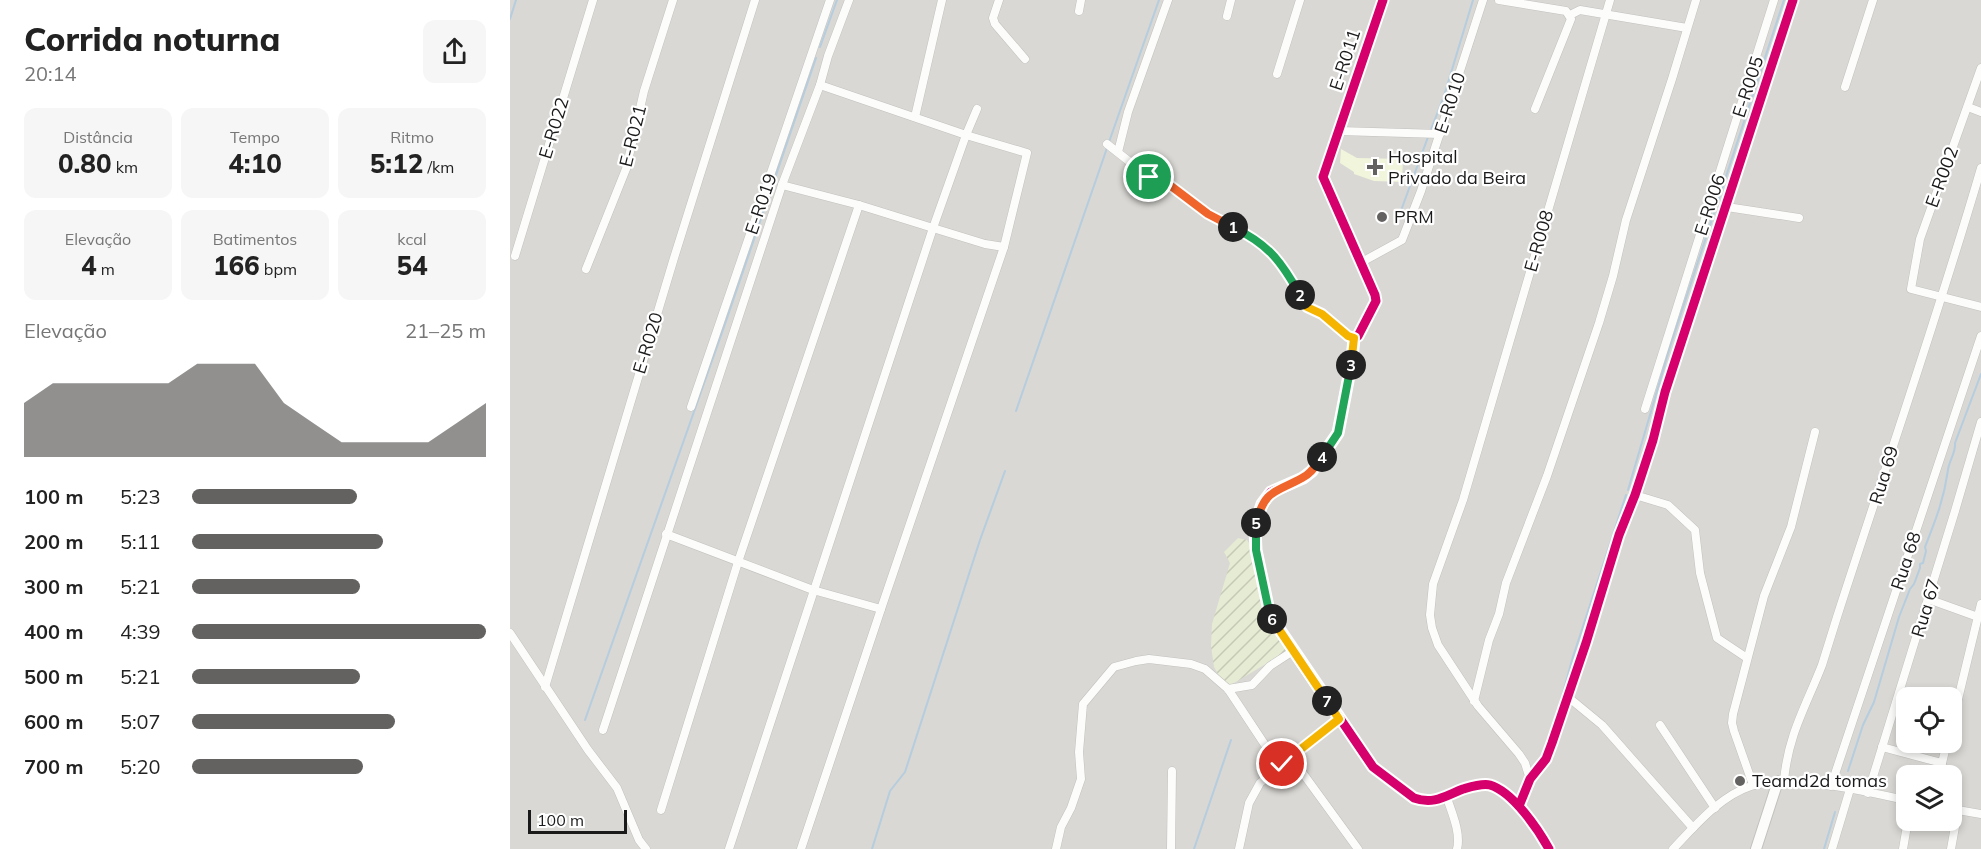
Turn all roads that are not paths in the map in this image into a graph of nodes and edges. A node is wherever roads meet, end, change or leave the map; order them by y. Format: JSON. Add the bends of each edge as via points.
{"nodes":[{"id":1,"x":593,"y":0,"type":"edge"},
{"id":2,"x":674,"y":0,"type":"edge"},
{"id":3,"x":755,"y":0,"type":"edge"},
{"id":4,"x":830,"y":0,"type":"edge"},
{"id":5,"x":849,"y":0,"type":"edge"},
{"id":6,"x":942,"y":0,"type":"edge"},
{"id":7,"x":999,"y":0,"type":"edge"},
{"id":8,"x":1082,"y":0,"type":"edge"},
{"id":9,"x":1168,"y":0,"type":"edge"},
{"id":10,"x":1231,"y":0,"type":"edge"},
{"id":11,"x":1300,"y":0,"type":"edge"},
{"id":12,"x":1383,"y":0,"type":"edge"},
{"id":13,"x":1483,"y":0,"type":"edge"},
{"id":14,"x":1499,"y":0,"type":"edge"},
{"id":15,"x":1610,"y":0,"type":"edge"},
{"id":16,"x":1696,"y":0,"type":"edge"},
{"id":17,"x":1774,"y":0,"type":"edge"},
{"id":18,"x":1793,"y":0,"type":"edge"},
{"id":19,"x":1873,"y":0,"type":"edge"},
{"id":20,"x":1079,"y":11,"type":"dead end"},
{"id":21,"x":1605,"y":14,"type":"junction"},
{"id":22,"x":1570,"y":15,"type":"junction"},
{"id":23,"x":1227,"y":16,"type":"dead end"},
{"id":24,"x":1687,"y":28,"type":"junction"},
{"id":25,"x":813,"y":51,"type":"junction"},
{"id":26,"x":828,"y":56,"type":"junction"},
{"id":27,"x":1025,"y":59,"type":"dead end"},
{"id":28,"x":1981,"y":68,"type":"edge"},
{"id":29,"x":1277,"y":74,"type":"dead end"},
{"id":30,"x":820,"y":85,"type":"junction"},
{"id":31,"x":1845,"y":87,"type":"dead end"},
{"id":32,"x":1968,"y":107,"type":"junction"},
{"id":33,"x":977,"y":109,"type":"dead end"},
{"id":34,"x":1535,"y":109,"type":"dead end"},
{"id":35,"x":1981,"y":112,"type":"edge"},
{"id":36,"x":915,"y":117,"type":"junction"},
{"id":37,"x":1339,"y":131,"type":"junction"},
{"id":38,"x":1440,"y":134,"type":"junction"},
{"id":39,"x":966,"y":135,"type":"junction"},
{"id":40,"x":1107,"y":144,"type":"dead end"},
{"id":41,"x":1118,"y":152,"type":"junction"},
{"id":42,"x":1981,"y":168,"type":"edge"},
{"id":43,"x":782,"y":185,"type":"junction"},
{"id":44,"x":859,"y":205,"type":"junction"},
{"id":45,"x":1727,"y":207,"type":"junction"},
{"id":46,"x":1799,"y":218,"type":"dead end"},
{"id":47,"x":933,"y":228,"type":"junction"},
{"id":48,"x":1004,"y":247,"type":"junction"},
{"id":49,"x":515,"y":256,"type":"dead end"},
{"id":50,"x":1360,"y":263,"type":"junction"},
{"id":51,"x":586,"y":269,"type":"dead end"},
{"id":52,"x":1942,"y":298,"type":"junction"},
{"id":53,"x":1981,"y":307,"type":"edge"},
{"id":54,"x":1981,"y":336,"type":"edge"},
{"id":55,"x":1354,"y":338,"type":"junction"},
{"id":56,"x":691,"y":408,"type":"dead end"},
{"id":57,"x":1645,"y":409,"type":"dead end"},
{"id":58,"x":1981,"y":422,"type":"edge"},
{"id":59,"x":1815,"y":432,"type":"dead end"},
{"id":60,"x":1977,"y":451,"type":"edge"},
{"id":61,"x":1635,"y":495,"type":"junction"},
{"id":62,"x":666,"y":534,"type":"junction"},
{"id":63,"x":738,"y":562,"type":"junction"},
{"id":64,"x":813,"y":590,"type":"junction"},
{"id":65,"x":1928,"y":599,"type":"junction"},
{"id":66,"x":1981,"y":604,"type":"edge"},
{"id":67,"x":881,"y":609,"type":"junction"},
{"id":68,"x":1978,"y":617,"type":"junction"},
{"id":69,"x":510,"y":633,"type":"edge"},
{"id":70,"x":1293,"y":651,"type":"junction"},
{"id":71,"x":1747,"y":658,"type":"junction"},
{"id":72,"x":545,"y":687,"type":"junction"},
{"id":73,"x":1961,"y":687,"type":"edge"},
{"id":74,"x":1228,"y":688,"type":"junction"},
{"id":75,"x":1568,"y":697,"type":"junction"},
{"id":76,"x":1474,"y":701,"type":"junction"},
{"id":77,"x":1339,"y":719,"type":"junction"},
{"id":78,"x":1660,"y":725,"type":"dead end"},
{"id":79,"x":603,"y":730,"type":"dead end"},
{"id":80,"x":1882,"y":747,"type":"junction"},
{"id":81,"x":1944,"y":753,"type":"edge"},
{"id":82,"x":1273,"y":757,"type":"junction"},
{"id":83,"x":1291,"y":757,"type":"junction"},
{"id":84,"x":1942,"y":763,"type":"joint"},
{"id":85,"x":1282,"y":764,"type":"junction"},
{"id":86,"x":1172,"y":771,"type":"dead end"},
{"id":87,"x":1275,"y":771,"type":"junction"},
{"id":88,"x":1530,"y":779,"type":"junction"},
{"id":89,"x":1781,"y":781,"type":"junction"},
{"id":90,"x":1753,"y":785,"type":"junction"},
{"id":91,"x":1831,"y":786,"type":"junction"},
{"id":92,"x":1850,"y":789,"type":"junction"},
{"id":93,"x":1868,"y":793,"type":"junction"},
{"id":94,"x":1446,"y":798,"type":"junction"},
{"id":95,"x":1896,"y":798,"type":"edge"},
{"id":96,"x":1519,"y":806,"type":"junction"},
{"id":97,"x":1715,"y":808,"type":"junction"},
{"id":98,"x":661,"y":810,"type":"dead end"},
{"id":99,"x":1962,"y":810,"type":"edge"},
{"id":100,"x":1981,"y":812,"type":"edge"},
{"id":101,"x":1693,"y":828,"type":"junction"},
{"id":102,"x":1906,"y":831,"type":"edge"},
{"id":103,"x":1953,"y":831,"type":"edge"},
{"id":104,"x":646,"y":849,"type":"edge"},
{"id":105,"x":729,"y":849,"type":"edge"},
{"id":106,"x":801,"y":849,"type":"edge"},
{"id":107,"x":1056,"y":849,"type":"edge"},
{"id":108,"x":1171,"y":849,"type":"edge"},
{"id":109,"x":1239,"y":849,"type":"edge"},
{"id":110,"x":1358,"y":849,"type":"edge"},
{"id":111,"x":1457,"y":849,"type":"edge"},
{"id":112,"x":1549,"y":849,"type":"edge"},
{"id":113,"x":1673,"y":849,"type":"edge"},
{"id":114,"x":1756,"y":849,"type":"edge"},
{"id":115,"x":1832,"y":849,"type":"edge"},
{"id":116,"x":1903,"y":849,"type":"edge"},
{"id":117,"x":1951,"y":849,"type":"edge"}],
"edges":[{"from":1,"to":49,"type":"street","name":"E-R022"},
{"from":2,"to":51,"type":"street","name":"E-R021","via":[[644,91],[626,169]]},
{"from":3,"to":72,"type":"street","name":"E-R020"},
{"from":4,"to":25,"type":"street","name":"E-R019"},
{"from":5,"to":26,"type":"street"},
{"from":6,"to":36,"type":"street"},
{"from":7,"to":27,"type":"street","via":[[995,24]]},
{"from":8,"to":20,"type":"street"},
{"from":9,"to":41,"type":"street"},
{"from":10,"to":23,"type":"street"},
{"from":11,"to":29,"type":"street"},
{"from":12,"to":37,"type":"street","name":"E-R011"},
{"from":13,"to":38,"type":"street","name":"E-R010"},
{"from":14,"to":22,"type":"street","via":[[1566,11]]},
{"from":15,"to":21,"type":"street","name":"E-R008"},
{"from":16,"to":24,"type":"street"},
{"from":17,"to":57,"type":"street","name":"E-R006"},
{"from":18,"to":45,"type":"street","name":"E-R005"},
{"from":19,"to":31,"type":"street"},
{"from":21,"to":22,"type":"street","via":[[1580,10]]},
{"from":21,"to":24,"type":"street"},
{"from":21,"to":76,"type":"street","name":"E-R008","via":[[1468,482],[1433,584],[1432,628],[1438,645]]},
{"from":22,"to":34,"type":"street"},
{"from":24,"to":76,"type":"street","via":[[1626,220],[1599,323],[1506,584]]},
{"from":25,"to":26,"type":"street"},
{"from":25,"to":56,"type":"street","name":"E-R019"},
{"from":26,"to":30,"type":"street"},
{"from":28,"to":32,"type":"street","name":"E-R002"},
{"from":30,"to":36,"type":"street"},
{"from":30,"to":43,"type":"street"},
{"from":32,"to":35,"type":"street"},
{"from":32,"to":52,"type":"street","name":"E-R002","via":[[1920,240],[1911,289]]},
{"from":33,"to":39,"type":"street"},
{"from":36,"to":39,"type":"street"},
{"from":37,"to":38,"type":"street"},
{"from":37,"to":50,"type":"street","name":"E-R011","via":[[1323,177]]},
{"from":38,"to":50,"type":"street","name":"E-R010","via":[[1402,240]]},
{"from":39,"to":47,"type":"street"},
{"from":39,"to":48,"type":"street","via":[[1027,153]]},
{"from":40,"to":41,"type":"street"},
{"from":41,"to":55,"type":"street","via":[[1149,177],[1171,186],[1208,214],[1265,246],[1307,307]]},
{"from":42,"to":52,"type":"street","name":"Rua 69"},
{"from":43,"to":44,"type":"street"},
{"from":43,"to":62,"type":"street"},
{"from":44,"to":47,"type":"street"},
{"from":44,"to":63,"type":"street"},
{"from":45,"to":46,"type":"street"},
{"from":45,"to":61,"type":"street","name":"E-R005"},
{"from":47,"to":48,"type":"street"},
{"from":47,"to":64,"type":"street"},
{"from":48,"to":67,"type":"street"},
{"from":50,"to":55,"type":"street","name":"E-R011","via":[[1376,301]]},
{"from":52,"to":53,"type":"street"},
{"from":52,"to":89,"type":"street","name":"Rua 69","via":[[1822,665],[1789,746]]},
{"from":54,"to":91,"type":"street","name":"Rua 68"},
{"from":55,"to":70,"type":"street","via":[[1338,433],[1312,471],[1271,492],[1262,504],[1255,529],[1269,611]]},
{"from":58,"to":60,"type":"street","name":"Rua 67"},
{"from":59,"to":71,"type":"street","via":[[1791,527],[1764,596]]},
{"from":60,"to":65,"type":"street","name":"Rua 67"},
{"from":61,"to":71,"type":"street","via":[[1668,505],[1695,530],[1700,573],[1716,638]]},
{"from":61,"to":75,"type":"street","name":"E-R005"},
{"from":62,"to":63,"type":"street"},
{"from":62,"to":79,"type":"street"},
{"from":63,"to":64,"type":"street"},
{"from":63,"to":98,"type":"street"},
{"from":64,"to":67,"type":"street"},
{"from":64,"to":105,"type":"street"},
{"from":65,"to":68,"type":"street"},
{"from":65,"to":80,"type":"street","name":"Rua 67"},
{"from":66,"to":68,"type":"street"},
{"from":67,"to":106,"type":"street"},
{"from":68,"to":73,"type":"street"},
{"from":69,"to":72,"type":"street"},
{"from":70,"to":74,"type":"street","via":[[1270,666],[1252,685]]},
{"from":70,"to":77,"type":"street"},
{"from":71,"to":90,"type":"street","via":[[1732,723]]},
{"from":72,"to":104,"type":"street","via":[[617,788]]},
{"from":74,"to":82,"type":"street"},
{"from":74,"to":107,"type":"street","via":[[1205,669],[1163,660],[1136,661],[1108,673],[1083,704],[1081,779]]},
{"from":75,"to":88,"type":"street","name":"E-R005","via":[[1546,759]]},
{"from":75,"to":101,"type":"street","via":[[1602,725]]},
{"from":76,"to":88,"type":"street","name":"E-R008","via":[[1519,754]]},
{"from":77,"to":83,"type":"street"},
{"from":77,"to":94,"type":"street","via":[[1373,767],[1405,792],[1421,801]]},
{"from":78,"to":97,"type":"street"},
{"from":80,"to":84,"type":"street"},
{"from":80,"to":93,"type":"street","name":"Rua 67"},
{"from":81,"to":84,"type":"street"},
{"from":82,"to":85,"type":"street"},
{"from":82,"to":87,"type":"street"},
{"from":83,"to":85,"type":"street"},
{"from":83,"to":110,"type":"street"},
{"from":85,"to":87,"type":"street"},
{"from":86,"to":108,"type":"street"},
{"from":87,"to":109,"type":"street","via":[[1260,783],[1249,803]]},
{"from":88,"to":96,"type":"street","name":"E-R005"},
{"from":89,"to":90,"type":"street"},
{"from":89,"to":91,"type":"street"},
{"from":89,"to":114,"type":"street"},
{"from":90,"to":97,"type":"street"},
{"from":91,"to":92,"type":"street"},
{"from":92,"to":93,"type":"street"},
{"from":92,"to":115,"type":"street"},
{"from":93,"to":95,"type":"street"},
{"from":94,"to":96,"type":"street","via":[[1484,784],[1498,789]]},
{"from":94,"to":111,"type":"street","via":[[1457,830]]},
{"from":96,"to":112,"type":"street"},
{"from":97,"to":101,"type":"street"},
{"from":99,"to":100,"type":"street"},
{"from":101,"to":113,"type":"street"},
{"from":102,"to":116,"type":"street"},
{"from":103,"to":117,"type":"street"}]}
